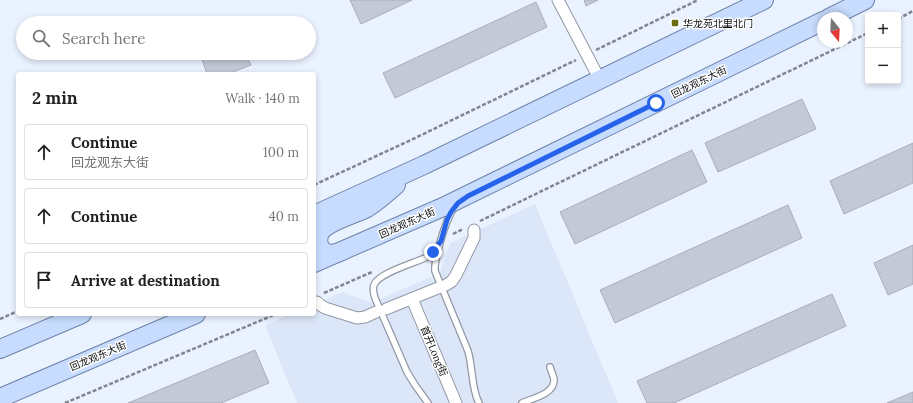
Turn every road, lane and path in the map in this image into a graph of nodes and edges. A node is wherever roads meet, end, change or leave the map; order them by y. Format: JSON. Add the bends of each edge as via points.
{"nodes":[{"id":1,"x":558,"y":0,"type":"edge"},
{"id":2,"x":698,"y":0,"type":"edge"},
{"id":3,"x":764,"y":0,"type":"edge"},
{"id":4,"x":865,"y":0,"type":"edge"},
{"id":5,"x":913,"y":11,"type":"edge"},
{"id":6,"x":841,"y":12,"type":"edge"},
{"id":7,"x":901,"y":17,"type":"edge"},
{"id":8,"x":817,"y":24,"type":"edge"},
{"id":9,"x":865,"y":34,"type":"edge"},
{"id":10,"x":587,"y":54,"type":"junction"},
{"id":11,"x":600,"y":80,"type":"junction"},
{"id":12,"x":424,"y":165,"type":"junction"},
{"id":13,"x":316,"y":184,"type":"edge"},
{"id":14,"x":481,"y":189,"type":"junction"},
{"id":15,"x":316,"y":214,"type":"edge"},
{"id":16,"x":473,"y":226,"type":"junction"},
{"id":17,"x":441,"y":240,"type":"junction"},
{"id":18,"x":342,"y":251,"type":"junction"},
{"id":19,"x":316,"y":262,"type":"edge"},
{"id":20,"x":376,"y":270,"type":"dead end"},
{"id":21,"x":320,"y":298,"type":"joint"},
{"id":22,"x":412,"y":299,"type":"junction"},
{"id":23,"x":16,"y":312,"type":"edge"},
{"id":24,"x":77,"y":316,"type":"edge"},
{"id":25,"x":190,"y":316,"type":"edge"},
{"id":26,"x":271,"y":316,"type":"edge"},
{"id":27,"x":0,"y":319,"type":"edge"},
{"id":28,"x":0,"y":349,"type":"edge"},
{"id":29,"x":550,"y":366,"type":"dead end"},
{"id":30,"x":0,"y":398,"type":"edge"},
{"id":31,"x":66,"y":403,"type":"edge"},
{"id":32,"x":428,"y":403,"type":"edge"},
{"id":33,"x":456,"y":403,"type":"edge"},
{"id":34,"x":479,"y":403,"type":"edge"},
{"id":35,"x":522,"y":403,"type":"edge"}],
"edges":[{"from":1,"to":10,"type":"street"},
{"from":2,"to":10,"type":"path"},
{"from":3,"to":11,"type":"main road"},
{"from":4,"to":6,"type":"main road"},
{"from":5,"to":7,"type":"path"},
{"from":8,"to":14,"type":"main road","name":"回龙观东大街"},
{"from":9,"to":16,"type":"path"},
{"from":10,"to":11,"type":"street"},
{"from":10,"to":13,"type":"path"},
{"from":11,"to":12,"type":"main road"},
{"from":12,"to":15,"type":"main road"},
{"from":12,"to":18,"type":"main road","via":[[368,207],[322,230],[318,242],[323,251],[329,254]]},
{"from":14,"to":17,"type":"lane","via":[[454,207]]},
{"from":14,"to":18,"type":"main road","name":"回龙观东大街"},
{"from":16,"to":17,"type":"path"},
{"from":16,"to":22,"type":"street","via":[[474,238],[452,281]]},
{"from":17,"to":32,"type":"lane","via":[[427,257],[382,276],[373,288],[407,372]]},
{"from":17,"to":34,"type":"lane","via":[[435,271],[468,351]]},
{"from":18,"to":19,"type":"main road","name":"回龙观东大街"},
{"from":20,"to":21,"type":"path"},
{"from":21,"to":22,"type":"street","via":[[320,305],[325,308],[357,318]]},
{"from":22,"to":33,"type":"street","name":"首开Long街"},
{"from":23,"to":27,"type":"path"},
{"from":24,"to":28,"type":"main road"},
{"from":25,"to":30,"type":"main road","name":"回龙观东大街"},
{"from":26,"to":31,"type":"path"},
{"from":29,"to":35,"type":"lane","via":[[554,381],[550,390]]}]}
